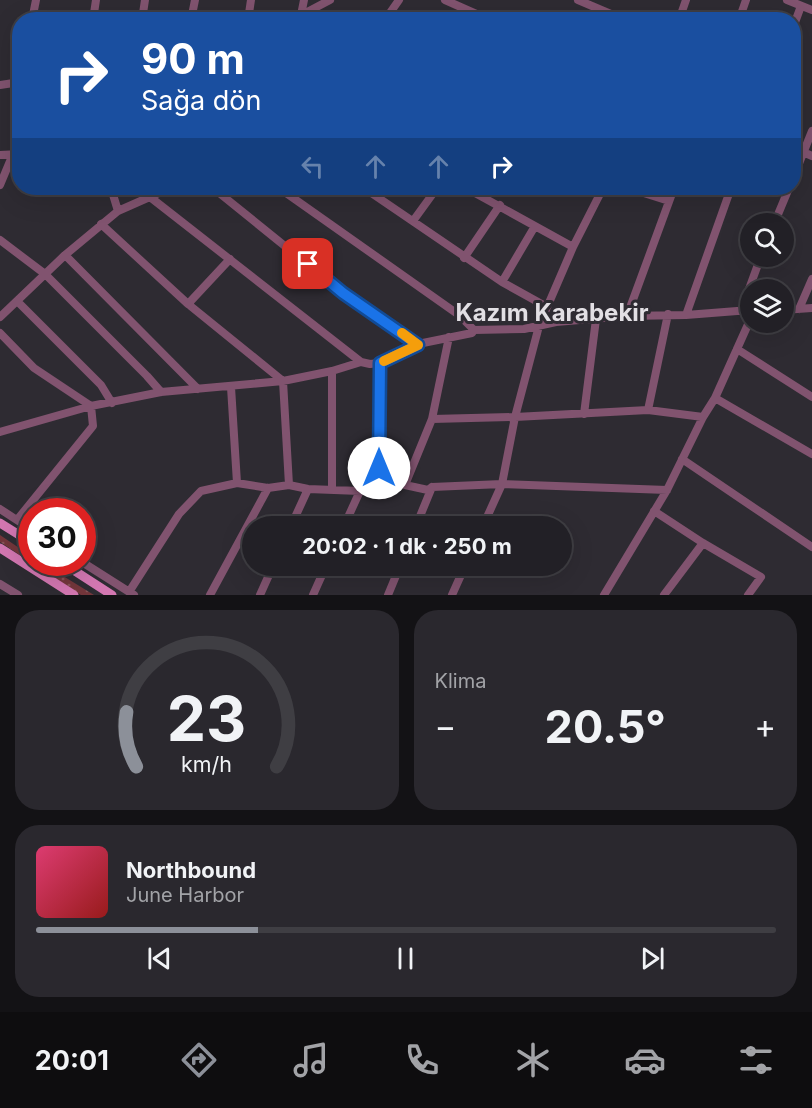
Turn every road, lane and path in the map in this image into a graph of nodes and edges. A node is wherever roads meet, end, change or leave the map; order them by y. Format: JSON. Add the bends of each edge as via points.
{"nodes":[{"id":1,"x":330,"y":0,"type":"edge"},
{"id":2,"x":445,"y":0,"type":"edge"},
{"id":3,"x":579,"y":0,"type":"edge"},
{"id":4,"x":787,"y":0,"type":"edge"},
{"id":5,"x":801,"y":6,"type":"junction"},
{"id":6,"x":812,"y":10,"type":"edge"},
{"id":7,"x":307,"y":12,"type":"edge"},
{"id":8,"x":472,"y":12,"type":"edge"},
{"id":9,"x":607,"y":12,"type":"edge"},
{"id":10,"x":799,"y":12,"type":"edge"},
{"id":11,"x":812,"y":131,"type":"edge"},
{"id":12,"x":801,"y":151,"type":"edge"},
{"id":13,"x":804,"y":152,"type":"junction"},
{"id":14,"x":812,"y":156,"type":"edge"},
{"id":15,"x":801,"y":159,"type":"edge"},
{"id":16,"x":12,"y":162,"type":"edge"},
{"id":17,"x":0,"y":184,"type":"edge"},
{"id":18,"x":113,"y":195,"type":"edge"},
{"id":19,"x":154,"y":195,"type":"edge"},
{"id":20,"x":222,"y":195,"type":"edge"},
{"id":21,"x":289,"y":195,"type":"edge"},
{"id":22,"x":374,"y":195,"type":"edge"},
{"id":23,"x":432,"y":195,"type":"edge"},
{"id":24,"x":480,"y":195,"type":"edge"},
{"id":25,"x":599,"y":195,"type":"edge"},
{"id":26,"x":650,"y":195,"type":"edge"},
{"id":27,"x":671,"y":195,"type":"edge"},
{"id":28,"x":729,"y":195,"type":"edge"},
{"id":29,"x":786,"y":195,"type":"edge"},
{"id":30,"x":150,"y":197,"type":"junction"},
{"id":31,"x":669,"y":201,"type":"junction"},
{"id":32,"x":500,"y":205,"type":"junction"},
{"id":33,"x":118,"y":211,"type":"junction"},
{"id":34,"x":779,"y":213,"type":"edge"},
{"id":35,"x":413,"y":221,"type":"junction"},
{"id":36,"x":101,"y":224,"type":"junction"},
{"id":37,"x":535,"y":226,"type":"junction"},
{"id":38,"x":0,"y":240,"type":"edge"},
{"id":39,"x":573,"y":247,"type":"junction"},
{"id":40,"x":65,"y":255,"type":"junction"},
{"id":41,"x":464,"y":258,"type":"junction"},
{"id":42,"x":230,"y":259,"type":"junction"},
{"id":43,"x":45,"y":274,"type":"junction"},
{"id":44,"x":812,"y":279,"type":"edge"},
{"id":45,"x":501,"y":282,"type":"junction"},
{"id":46,"x":16,"y":301,"type":"junction"},
{"id":47,"x":188,"y":304,"type":"junction"},
{"id":48,"x":547,"y":307,"type":"junction"},
{"id":49,"x":812,"y":308,"type":"edge"},
{"id":50,"x":794,"y":309,"type":"edge"},
{"id":51,"x":799,"y":309,"type":"junction"},
{"id":52,"x":740,"y":310,"type":"edge"},
{"id":53,"x":669,"y":314,"type":"junction"},
{"id":54,"x":686,"y":315,"type":"junction"},
{"id":55,"x":627,"y":316,"type":"junction"},
{"id":56,"x":0,"y":317,"type":"edge"},
{"id":57,"x":596,"y":319,"type":"junction"},
{"id":58,"x":539,"y":326,"type":"junction"},
{"id":59,"x":474,"y":330,"type":"junction"},
{"id":60,"x":0,"y":333,"type":"edge"},
{"id":61,"x":744,"y":333,"type":"edge"},
{"id":62,"x":449,"y":337,"type":"junction"},
{"id":63,"x":418,"y":345,"type":"junction"},
{"id":64,"x":737,"y":349,"type":"junction"},
{"id":65,"x":362,"y":362,"type":"junction"},
{"id":66,"x":380,"y":363,"type":"junction"},
{"id":67,"x":332,"y":371,"type":"junction"},
{"id":68,"x":283,"y":381,"type":"junction"},
{"id":69,"x":231,"y":387,"type":"junction"},
{"id":70,"x":198,"y":388,"type":"junction"},
{"id":71,"x":161,"y":392,"type":"junction"},
{"id":72,"x":715,"y":398,"type":"junction"},
{"id":73,"x":812,"y":398,"type":"edge"},
{"id":74,"x":112,"y":403,"type":"junction"},
{"id":75,"x":91,"y":406,"type":"junction"},
{"id":76,"x":648,"y":410,"type":"junction"},
{"id":77,"x":584,"y":414,"type":"junction"},
{"id":78,"x":515,"y":417,"type":"junction"},
{"id":79,"x":703,"y":417,"type":"junction"},
{"id":80,"x":432,"y":419,"type":"junction"},
{"id":81,"x":0,"y":432,"type":"edge"},
{"id":82,"x":812,"y":454,"type":"edge"},
{"id":83,"x":682,"y":459,"type":"junction"},
{"id":84,"x":237,"y":483,"type":"junction"},
{"id":85,"x":502,"y":484,"type":"junction"},
{"id":86,"x":289,"y":485,"type":"junction"},
{"id":87,"x":432,"y":487,"type":"junction"},
{"id":88,"x":268,"y":488,"type":"junction"},
{"id":89,"x":308,"y":489,"type":"junction"},
{"id":90,"x":332,"y":489,"type":"junction"},
{"id":91,"x":667,"y":490,"type":"junction"},
{"id":92,"x":360,"y":491,"type":"junction"},
{"id":93,"x":0,"y":509,"type":"edge"},
{"id":94,"x":654,"y":511,"type":"junction"},
{"id":95,"x":296,"y":516,"type":"edge"},
{"id":96,"x":349,"y":516,"type":"edge"},
{"id":97,"x":420,"y":516,"type":"edge"},
{"id":98,"x":488,"y":516,"type":"edge"},
{"id":99,"x":17,"y":520,"type":"joint"},
{"id":100,"x":0,"y":523,"type":"edge"},
{"id":101,"x":18,"y":534,"type":"edge"},
{"id":102,"x":703,"y":543,"type":"junction"},
{"id":103,"x":812,"y":547,"type":"edge"},
{"id":104,"x":0,"y":548,"type":"edge"},
{"id":105,"x":96,"y":571,"type":"edge"},
{"id":106,"x":83,"y":576,"type":"edge"},
{"id":107,"x":269,"y":576,"type":"edge"},
{"id":108,"x":322,"y":576,"type":"edge"},
{"id":109,"x":396,"y":576,"type":"edge"},
{"id":110,"x":461,"y":576,"type":"edge"},
{"id":111,"x":0,"y":584,"type":"edge"},
{"id":112,"x":131,"y":593,"type":"edge"},
{"id":113,"x":18,"y":595,"type":"edge"},
{"id":114,"x":74,"y":595,"type":"edge"},
{"id":115,"x":111,"y":595,"type":"edge"},
{"id":116,"x":210,"y":595,"type":"edge"},
{"id":117,"x":260,"y":595,"type":"edge"},
{"id":118,"x":313,"y":595,"type":"edge"},
{"id":119,"x":388,"y":595,"type":"edge"},
{"id":120,"x":452,"y":595,"type":"edge"},
{"id":121,"x":604,"y":595,"type":"edge"},
{"id":122,"x":664,"y":595,"type":"edge"},
{"id":123,"x":748,"y":595,"type":"edge"}],
"edges":[{"from":1,"to":7,"type":"street"},
{"from":2,"to":8,"type":"street"},
{"from":3,"to":9,"type":"street"},
{"from":4,"to":5,"type":"street"},
{"from":5,"to":6,"type":"street"},
{"from":5,"to":10,"type":"street"},
{"from":11,"to":13,"type":"street"},
{"from":12,"to":13,"type":"street"},
{"from":13,"to":14,"type":"street"},
{"from":13,"to":15,"type":"street"},
{"from":16,"to":17,"type":"street"},
{"from":18,"to":33,"type":"street"},
{"from":19,"to":30,"type":"street"},
{"from":20,"to":63,"type":"street","via":[[343,293]]},
{"from":21,"to":59,"type":"street","via":[[459,315]]},
{"from":22,"to":35,"type":"street"},
{"from":23,"to":35,"type":"street"},
{"from":24,"to":32,"type":"street"},
{"from":25,"to":39,"type":"street"},
{"from":26,"to":31,"type":"street"},
{"from":27,"to":31,"type":"street"},
{"from":28,"to":54,"type":"street"},
{"from":29,"to":34,"type":"street"},
{"from":30,"to":33,"type":"street"},
{"from":30,"to":42,"type":"street"},
{"from":31,"to":55,"type":"street"},
{"from":32,"to":37,"type":"street"},
{"from":32,"to":41,"type":"street"},
{"from":33,"to":36,"type":"street"},
{"from":35,"to":41,"type":"street"},
{"from":36,"to":40,"type":"street"},
{"from":36,"to":47,"type":"street"},
{"from":37,"to":39,"type":"street"},
{"from":37,"to":45,"type":"street"},
{"from":38,"to":43,"type":"street"},
{"from":39,"to":48,"type":"street"},
{"from":40,"to":43,"type":"street"},
{"from":40,"to":70,"type":"street"},
{"from":41,"to":45,"type":"street"},
{"from":42,"to":47,"type":"street"},
{"from":42,"to":65,"type":"street"},
{"from":43,"to":46,"type":"street"},
{"from":43,"to":71,"type":"street"},
{"from":44,"to":51,"type":"street"},
{"from":45,"to":48,"type":"street"},
{"from":46,"to":56,"type":"street"},
{"from":46,"to":74,"type":"street","via":[[101,385]]},
{"from":47,"to":68,"type":"street"},
{"from":48,"to":58,"type":"street"},
{"from":49,"to":51,"type":"street"},
{"from":50,"to":51,"type":"street"},
{"from":52,"to":54,"type":"street"},
{"from":53,"to":54,"type":"street"},
{"from":53,"to":55,"type":"street"},
{"from":53,"to":76,"type":"street"},
{"from":55,"to":57,"type":"street"},
{"from":57,"to":58,"type":"street"},
{"from":57,"to":77,"type":"street"},
{"from":58,"to":59,"type":"street"},
{"from":58,"to":78,"type":"street"},
{"from":59,"to":62,"type":"street"},
{"from":60,"to":75,"type":"street","via":[[34,368]]},
{"from":61,"to":64,"type":"street"},
{"from":62,"to":63,"type":"street"},
{"from":62,"to":80,"type":"street"},
{"from":63,"to":66,"type":"street"},
{"from":64,"to":72,"type":"street"},
{"from":64,"to":73,"type":"street"},
{"from":65,"to":66,"type":"street"},
{"from":65,"to":67,"type":"street"},
{"from":66,"to":92,"type":"street","via":[[379,489]]},
{"from":67,"to":68,"type":"street"},
{"from":67,"to":90,"type":"street"},
{"from":68,"to":69,"type":"street"},
{"from":68,"to":86,"type":"street"},
{"from":69,"to":70,"type":"street"},
{"from":69,"to":84,"type":"street"},
{"from":70,"to":71,"type":"street"},
{"from":71,"to":74,"type":"street"},
{"from":72,"to":79,"type":"street"},
{"from":72,"to":82,"type":"street"},
{"from":74,"to":75,"type":"street"},
{"from":75,"to":81,"type":"street"},
{"from":75,"to":99,"type":"street","via":[[93,426]]},
{"from":76,"to":77,"type":"street"},
{"from":76,"to":79,"type":"street"},
{"from":77,"to":78,"type":"street"},
{"from":78,"to":80,"type":"street"},
{"from":78,"to":85,"type":"street"},
{"from":79,"to":83,"type":"street"},
{"from":80,"to":87,"type":"street","via":[[405,485]]},
{"from":83,"to":91,"type":"street"},
{"from":83,"to":103,"type":"street"},
{"from":84,"to":88,"type":"street"},
{"from":84,"to":112,"type":"street","via":[[201,491],[179,514]]},
{"from":85,"to":87,"type":"street"},
{"from":85,"to":91,"type":"street"},
{"from":85,"to":98,"type":"street"},
{"from":86,"to":88,"type":"street"},
{"from":86,"to":89,"type":"street"},
{"from":87,"to":97,"type":"street"},
{"from":88,"to":116,"type":"street"},
{"from":89,"to":90,"type":"street"},
{"from":89,"to":95,"type":"street"},
{"from":90,"to":92,"type":"street"},
{"from":91,"to":94,"type":"street"},
{"from":92,"to":96,"type":"street"},
{"from":93,"to":99,"type":"street"},
{"from":94,"to":102,"type":"street"},
{"from":94,"to":121,"type":"street"},
{"from":100,"to":101,"type":"main road"},
{"from":102,"to":122,"type":"street"},
{"from":102,"to":123,"type":"street","via":[[761,577]]},
{"from":104,"to":114,"type":"main road"},
{"from":105,"to":112,"type":"street"},
{"from":106,"to":115,"type":"main road"},
{"from":107,"to":117,"type":"street"},
{"from":108,"to":118,"type":"street"},
{"from":109,"to":119,"type":"street"},
{"from":110,"to":120,"type":"street"},
{"from":111,"to":113,"type":"street"}]}
